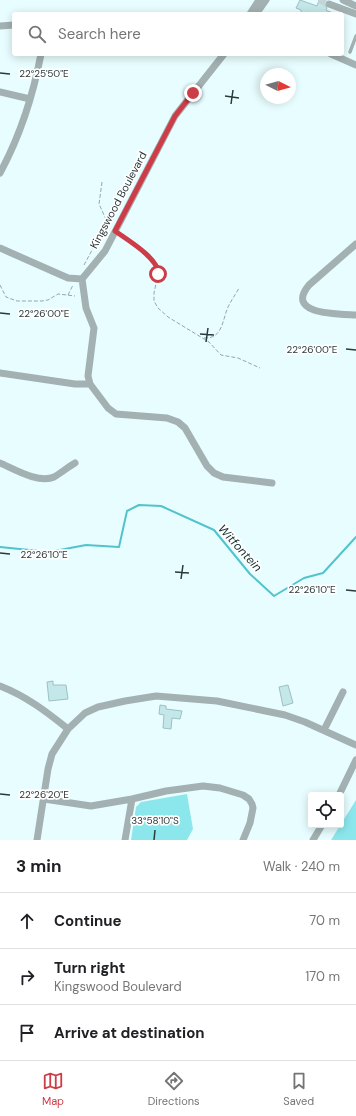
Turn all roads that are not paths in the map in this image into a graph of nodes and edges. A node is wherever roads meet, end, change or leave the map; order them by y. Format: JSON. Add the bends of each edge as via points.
{"nodes":[{"id":1,"x":259,"y":0,"type":"edge"},
{"id":2,"x":266,"y":0,"type":"edge"},
{"id":3,"x":342,"y":0,"type":"edge"},
{"id":4,"x":329,"y":4,"type":"dead end"},
{"id":5,"x":356,"y":6,"type":"edge"},
{"id":6,"x":338,"y":8,"type":"junction"},
{"id":7,"x":251,"y":12,"type":"edge"},
{"id":8,"x":257,"y":12,"type":"edge"},
{"id":9,"x":356,"y":13,"type":"edge"},
{"id":10,"x":356,"y":20,"type":"edge"},
{"id":11,"x":12,"y":25,"type":"edge"},
{"id":12,"x":0,"y":26,"type":"edge"},
{"id":13,"x":356,"y":36,"type":"edge"},
{"id":14,"x":350,"y":52,"type":"dead end"},
{"id":15,"x":40,"y":56,"type":"edge"},
{"id":16,"x":222,"y":56,"type":"edge"},
{"id":17,"x":336,"y":56,"type":"edge"},
{"id":18,"x":356,"y":65,"type":"edge"},
{"id":19,"x":0,"y":92,"type":"edge"},
{"id":20,"x":30,"y":98,"type":"junction"},
{"id":21,"x":0,"y":173,"type":"edge"},
{"id":22,"x":356,"y":244,"type":"edge"},
{"id":23,"x":0,"y":248,"type":"edge"},
{"id":24,"x":79,"y":279,"type":"junction"},
{"id":25,"x":356,"y":315,"type":"edge"},
{"id":26,"x":0,"y":372,"type":"edge"},
{"id":27,"x":90,"y":384,"type":"junction"},
{"id":28,"x":0,"y":463,"type":"edge"},
{"id":29,"x":75,"y":463,"type":"dead end"},
{"id":30,"x":272,"y":483,"type":"dead end"},
{"id":31,"x":0,"y":686,"type":"edge"},
{"id":32,"x":343,"y":692,"type":"dead end"},
{"id":33,"x":68,"y":730,"type":"junction"},
{"id":34,"x":324,"y":730,"type":"junction"},
{"id":35,"x":356,"y":745,"type":"edge"},
{"id":36,"x":356,"y":760,"type":"edge"},
{"id":37,"x":340,"y":792,"type":"edge"},
{"id":38,"x":44,"y":799,"type":"junction"},
{"id":39,"x":132,"y":799,"type":"junction"},
{"id":40,"x":320,"y":828,"type":"edge"},
{"id":41,"x":37,"y":840,"type":"edge"},
{"id":42,"x":125,"y":840,"type":"edge"},
{"id":43,"x":243,"y":840,"type":"edge"},
{"id":44,"x":313,"y":840,"type":"edge"}],
"edges":[{"from":1,"to":7,"type":"street"},
{"from":2,"to":8,"type":"street"},
{"from":3,"to":5,"type":"street"},
{"from":3,"to":6,"type":"street"},
{"from":4,"to":6,"type":"street"},
{"from":6,"to":9,"type":"street"},
{"from":9,"to":10,"type":"street"},
{"from":11,"to":12,"type":"street"},
{"from":13,"to":14,"type":"lane"},
{"from":15,"to":20,"type":"street"},
{"from":16,"to":24,"type":"street","name":"Kingswood Boulevard","via":[[175,116],[105,251]]},
{"from":17,"to":18,"type":"street"},
{"from":19,"to":20,"type":"street"},
{"from":20,"to":21,"type":"street","via":[[24,119]]},
{"from":22,"to":25,"type":"street","via":[[309,285],[302,298],[306,307],[314,311]]},
{"from":23,"to":24,"type":"street","via":[[68,278]]},
{"from":24,"to":27,"type":"street","via":[[94,328],[88,376]]},
{"from":26,"to":27,"type":"street"},
{"from":27,"to":30,"type":"street","via":[[108,408],[116,414],[167,418],[178,422],[185,428],[207,466],[214,473],[223,477]]},
{"from":28,"to":29,"type":"street","via":[[37,479],[53,478]]},
{"from":31,"to":33,"type":"street","via":[[45,710]]},
{"from":32,"to":34,"type":"street"},
{"from":33,"to":34,"type":"street","via":[[85,714],[98,708],[156,696],[236,704],[284,715]]},
{"from":33,"to":38,"type":"street","via":[[49,762]]},
{"from":34,"to":35,"type":"street"},
{"from":36,"to":37,"type":"street"},
{"from":38,"to":39,"type":"street","via":[[91,806]]},
{"from":38,"to":41,"type":"street"},
{"from":39,"to":42,"type":"street"},
{"from":39,"to":43,"type":"street","via":[[203,786],[243,795],[249,799],[253,808]]},
{"from":40,"to":44,"type":"street"}]}
